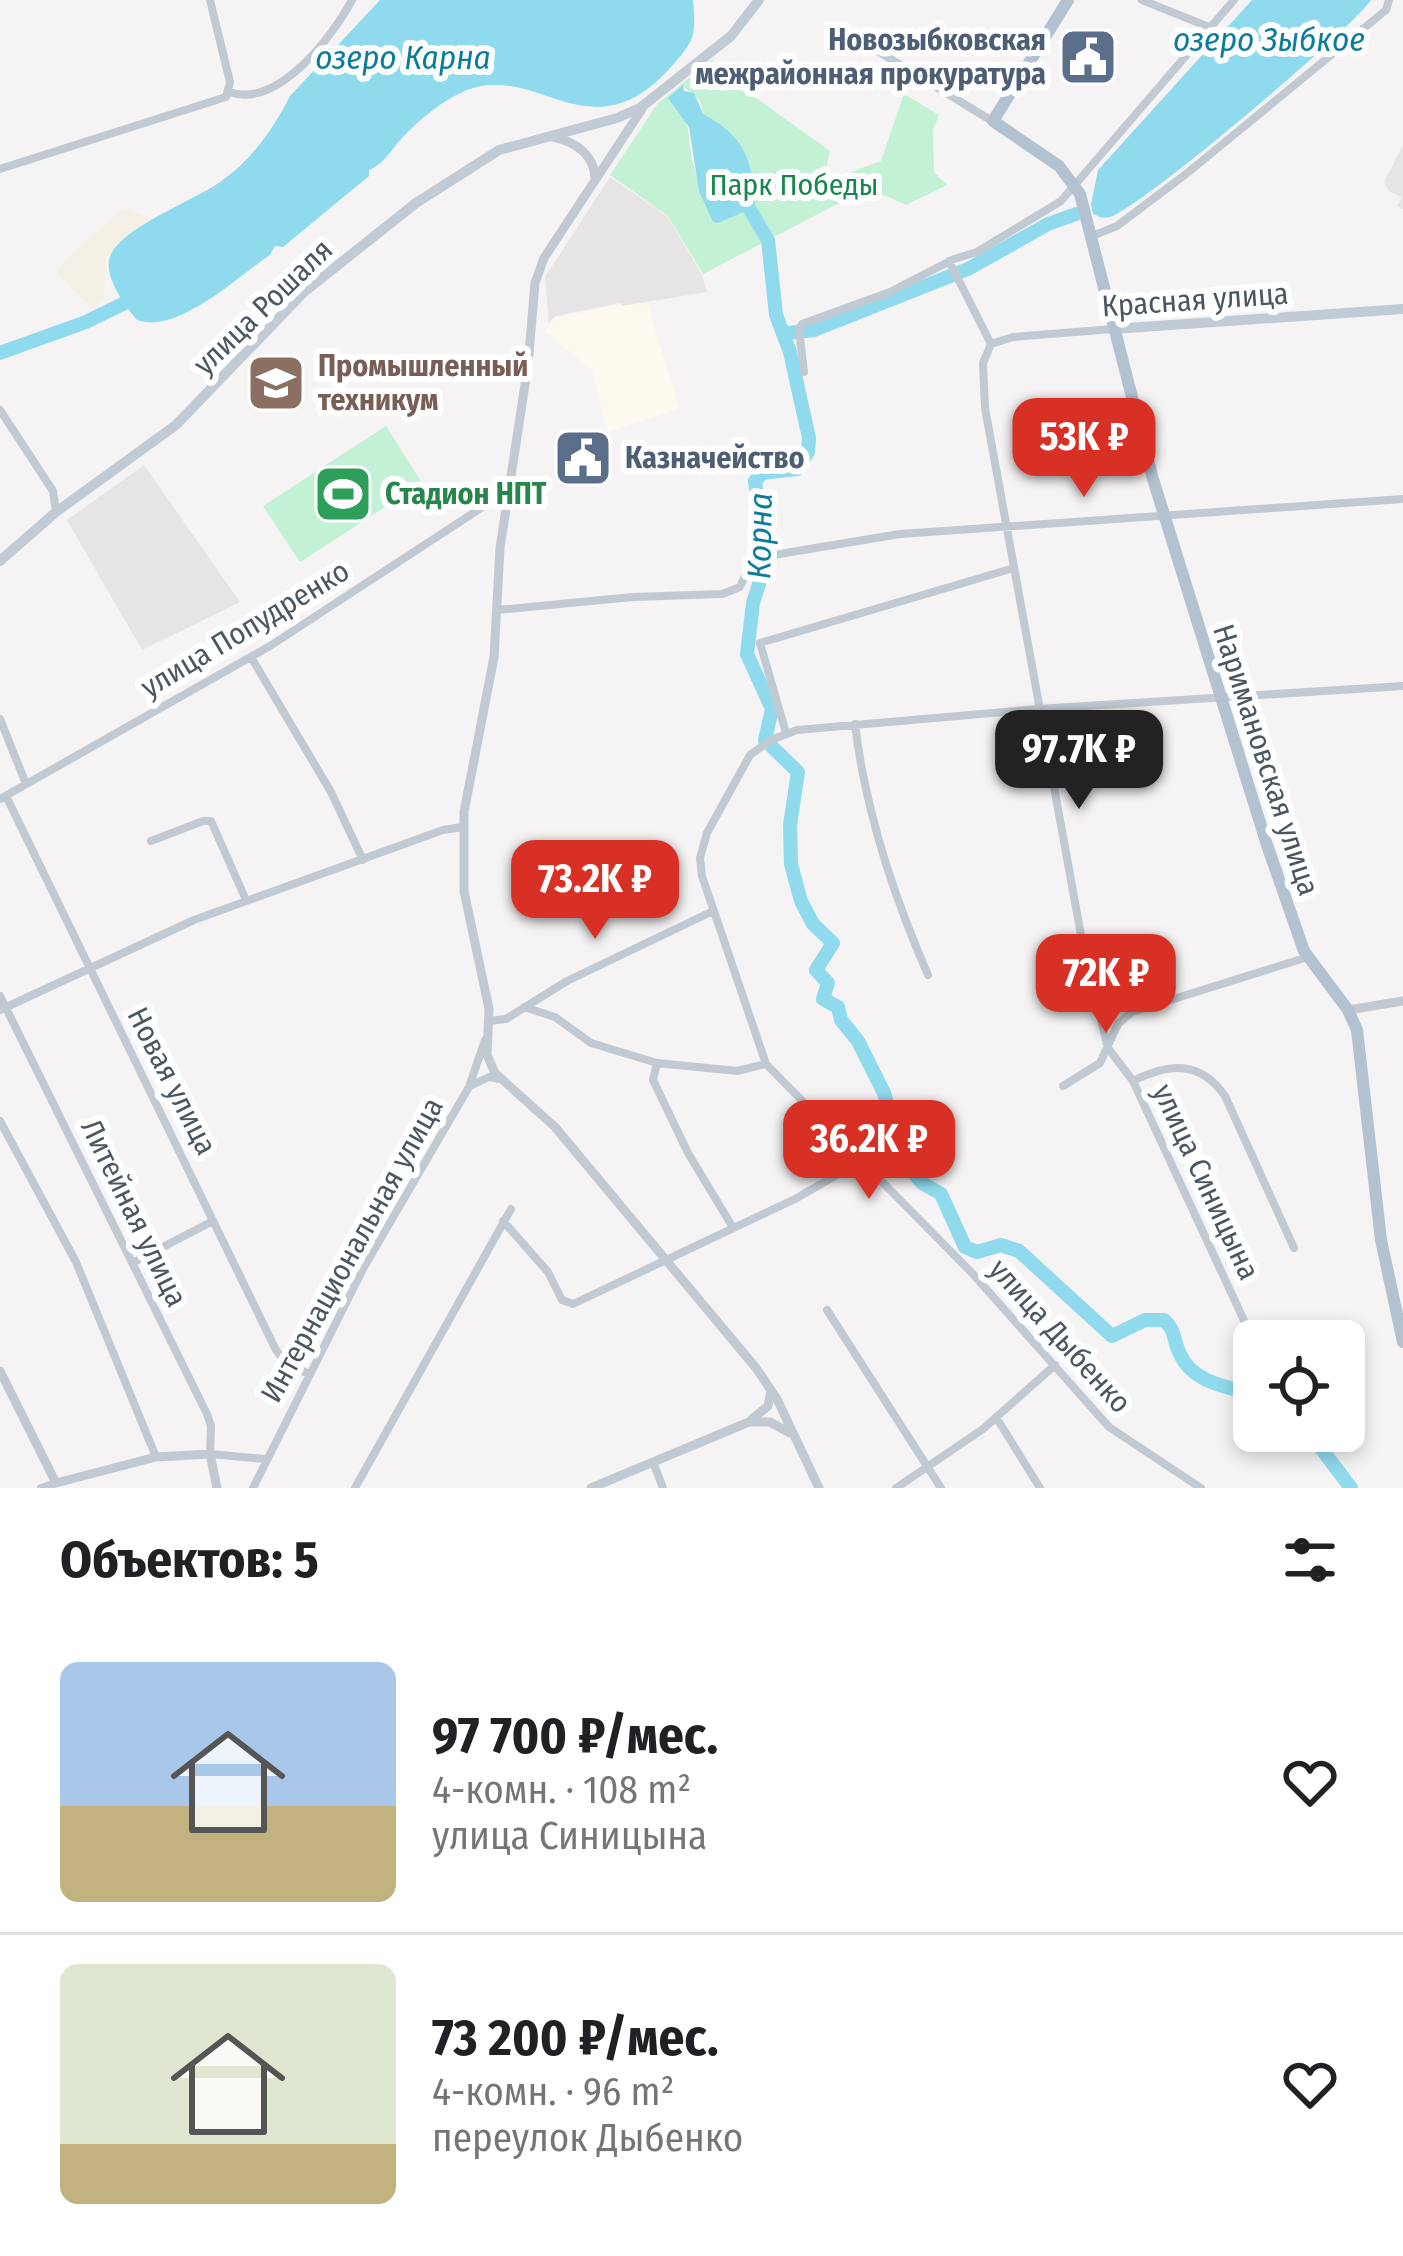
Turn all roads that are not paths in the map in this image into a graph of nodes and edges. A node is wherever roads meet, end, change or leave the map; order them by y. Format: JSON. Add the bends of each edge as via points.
{"nodes":[{"id":1,"x":210,"y":0,"type":"edge"},
{"id":2,"x":352,"y":0,"type":"edge"},
{"id":3,"x":759,"y":0,"type":"edge"},
{"id":4,"x":1068,"y":0,"type":"edge"},
{"id":5,"x":1142,"y":0,"type":"edge"},
{"id":6,"x":1234,"y":0,"type":"edge"},
{"id":7,"x":1398,"y":0,"type":"edge"},
{"id":8,"x":1387,"y":5,"type":"edge"},
{"id":9,"x":1210,"y":28,"type":"junction"},
{"id":10,"x":876,"y":50,"type":"dead end"},
{"id":11,"x":229,"y":92,"type":"junction"},
{"id":12,"x":651,"y":99,"type":"junction"},
{"id":13,"x":993,"y":121,"type":"junction"},
{"id":14,"x":545,"y":136,"type":"junction"},
{"id":15,"x":0,"y":169,"type":"edge"},
{"id":16,"x":595,"y":180,"type":"junction"},
{"id":17,"x":1076,"y":186,"type":"junction"},
{"id":18,"x":1091,"y":236,"type":"junction"},
{"id":19,"x":954,"y":270,"type":"junction"},
{"id":20,"x":1403,"y":309,"type":"edge"},
{"id":21,"x":1113,"y":329,"type":"junction"},
{"id":22,"x":991,"y":344,"type":"junction"},
{"id":23,"x":804,"y":373,"type":"dead end"},
{"id":24,"x":0,"y":410,"type":"edge"},
{"id":25,"x":508,"y":490,"type":"junction"},
{"id":26,"x":52,"y":491,"type":"junction"},
{"id":27,"x":82,"y":494,"type":"junction"},
{"id":28,"x":1403,"y":499,"type":"edge"},
{"id":29,"x":56,"y":512,"type":"junction"},
{"id":30,"x":477,"y":513,"type":"junction"},
{"id":31,"x":1164,"y":516,"type":"junction"},
{"id":32,"x":503,"y":527,"type":"junction"},
{"id":33,"x":1006,"y":527,"type":"junction"},
{"id":34,"x":773,"y":555,"type":"dead end"},
{"id":35,"x":760,"y":557,"type":"dead end"},
{"id":36,"x":0,"y":560,"type":"edge"},
{"id":37,"x":1014,"y":568,"type":"junction"},
{"id":38,"x":497,"y":610,"type":"junction"},
{"id":39,"x":251,"y":657,"type":"junction"},
{"id":40,"x":1403,"y":686,"type":"edge"},
{"id":41,"x":1219,"y":695,"type":"junction"},
{"id":42,"x":1038,"y":709,"type":"junction"},
{"id":43,"x":0,"y":719,"type":"edge"},
{"id":44,"x":856,"y":724,"type":"junction"},
{"id":45,"x":786,"y":733,"type":"junction"},
{"id":46,"x":26,"y":784,"type":"junction"},
{"id":47,"x":3,"y":798,"type":"edge"},
{"id":48,"x":463,"y":827,"type":"junction"},
{"id":49,"x":151,"y":842,"type":"dead end"},
{"id":50,"x":363,"y":860,"type":"junction"},
{"id":51,"x":246,"y":900,"type":"junction"},
{"id":52,"x":713,"y":911,"type":"junction"},
{"id":53,"x":1308,"y":958,"type":"junction"},
{"id":54,"x":89,"y":968,"type":"junction"},
{"id":55,"x":928,"y":975,"type":"dead end"},
{"id":56,"x":0,"y":996,"type":"edge"},
{"id":57,"x":1403,"y":1000,"type":"edge"},
{"id":58,"x":1098,"y":1005,"type":"junction"},
{"id":59,"x":524,"y":1007,"type":"junction"},
{"id":60,"x":3,"y":1009,"type":"edge"},
{"id":61,"x":1348,"y":1010,"type":"junction"},
{"id":62,"x":1132,"y":1012,"type":"junction"},
{"id":63,"x":488,"y":1027,"type":"junction"},
{"id":64,"x":1108,"y":1048,"type":"junction"},
{"id":65,"x":657,"y":1064,"type":"junction"},
{"id":66,"x":766,"y":1064,"type":"junction"},
{"id":67,"x":501,"y":1079,"type":"junction"},
{"id":68,"x":1133,"y":1081,"type":"junction"},
{"id":69,"x":1063,"y":1086,"type":"dead end"},
{"id":70,"x":469,"y":1087,"type":"junction"},
{"id":71,"x":0,"y":1121,"type":"edge"},
{"id":72,"x":861,"y":1161,"type":"junction"},
{"id":73,"x":511,"y":1209,"type":"dead end"},
{"id":74,"x":213,"y":1221,"type":"junction"},
{"id":75,"x":503,"y":1221,"type":"junction"},
{"id":76,"x":732,"y":1226,"type":"junction"},
{"id":77,"x":1294,"y":1248,"type":"dead end"},
{"id":78,"x":666,"y":1259,"type":"junction"},
{"id":79,"x":132,"y":1264,"type":"junction"},
{"id":80,"x":827,"y":1310,"type":"dead end"},
{"id":81,"x":1244,"y":1320,"type":"edge"},
{"id":82,"x":1403,"y":1342,"type":"edge"},
{"id":83,"x":1055,"y":1365,"type":"junction"},
{"id":84,"x":0,"y":1371,"type":"edge"},
{"id":85,"x":309,"y":1374,"type":"junction"},
{"id":86,"x":770,"y":1387,"type":"junction"},
{"id":87,"x":996,"y":1417,"type":"junction"},
{"id":88,"x":742,"y":1424,"type":"junction"},
{"id":89,"x":796,"y":1440,"type":"junction"},
{"id":90,"x":210,"y":1454,"type":"junction"},
{"id":91,"x":157,"y":1457,"type":"junction"},
{"id":92,"x":265,"y":1459,"type":"junction"},
{"id":93,"x":653,"y":1462,"type":"junction"},
{"id":94,"x":928,"y":1468,"type":"junction"},
{"id":95,"x":56,"y":1483,"type":"junction"},
{"id":96,"x":41,"y":1488,"type":"edge"},
{"id":97,"x":217,"y":1488,"type":"edge"},
{"id":98,"x":253,"y":1488,"type":"edge"},
{"id":99,"x":355,"y":1488,"type":"edge"},
{"id":100,"x":591,"y":1488,"type":"edge"},
{"id":101,"x":663,"y":1488,"type":"edge"},
{"id":102,"x":819,"y":1488,"type":"edge"},
{"id":103,"x":896,"y":1488,"type":"edge"},
{"id":104,"x":941,"y":1488,"type":"edge"},
{"id":105,"x":1040,"y":1488,"type":"edge"},
{"id":106,"x":1201,"y":1488,"type":"edge"}],
"edges":[{"from":1,"to":11,"type":"street"},
{"from":2,"to":11,"type":"street","via":[[294,73],[253,94]]},
{"from":3,"to":12,"type":"main road","name":"улица Рошаля","via":[[731,35]]},
{"from":4,"to":13,"type":"main road"},
{"from":5,"to":9,"type":"street"},
{"from":6,"to":9,"type":"street"},
{"from":7,"to":8,"type":"street"},
{"from":8,"to":18,"type":"street","via":[[1168,188]]},
{"from":9,"to":17,"type":"street"},
{"from":10,"to":13,"type":"street"},
{"from":11,"to":15,"type":"street"},
{"from":12,"to":14,"type":"main road","name":"улица Рошаля","via":[[617,118]]},
{"from":12,"to":16,"type":"street","name":"Интернациональная улица"},
{"from":13,"to":17,"type":"main road"},
{"from":14,"to":16,"type":"street","via":[[580,147]]},
{"from":14,"to":27,"type":"main road","name":"улица Рошаля","via":[[487,156],[416,202],[304,292],[189,414]]},
{"from":16,"to":25,"type":"street","name":"Интернациональная улица","via":[[537,272]]},
{"from":17,"to":18,"type":"main road","name":"Наримановская улица"},
{"from":17,"to":19,"type":"street"},
{"from":18,"to":21,"type":"main road","name":"Наримановская улица"},
{"from":19,"to":22,"type":"street"},
{"from":19,"to":23,"type":"street","via":[[806,322],[799,333]]},
{"from":20,"to":21,"type":"main road","name":"Красная улица"},
{"from":21,"to":22,"type":"street","name":"Красная улица"},
{"from":21,"to":31,"type":"main road","name":"Наримановская улица"},
{"from":22,"to":33,"type":"street","name":"улица Синицына","via":[[983,363],[985,408]]},
{"from":24,"to":26,"type":"street"},
{"from":25,"to":30,"type":"street","name":"улица Попудренко"},
{"from":25,"to":32,"type":"street","name":"Интернациональная улица"},
{"from":26,"to":27,"type":"street"},
{"from":26,"to":29,"type":"street"},
{"from":27,"to":29,"type":"main road","name":"улица Рошаля"},
{"from":28,"to":31,"type":"street"},
{"from":29,"to":36,"type":"main road","name":"улица Рошаля"},
{"from":30,"to":32,"type":"street","via":[[495,512]]},
{"from":30,"to":39,"type":"street","name":"улица Попудренко"},
{"from":31,"to":33,"type":"street"},
{"from":31,"to":41,"type":"main road","name":"Наримановская улица"},
{"from":32,"to":38,"type":"street","name":"Интернациональная улица"},
{"from":33,"to":34,"type":"street"},
{"from":33,"to":37,"type":"street","name":"улица Синицына"},
{"from":35,"to":38,"type":"street","via":[[728,593]]},
{"from":37,"to":42,"type":"street","name":"улица Синицына"},
{"from":37,"to":45,"type":"street","via":[[764,641],[760,651]]},
{"from":38,"to":48,"type":"street","name":"Интернациональная улица"},
{"from":39,"to":46,"type":"street","name":"улица Попудренко"},
{"from":39,"to":50,"type":"street"},
{"from":40,"to":41,"type":"street"},
{"from":41,"to":42,"type":"street"},
{"from":41,"to":53,"type":"main road","name":"Наримановская улица"},
{"from":42,"to":44,"type":"street"},
{"from":42,"to":58,"type":"street","name":"улица Синицына"},
{"from":43,"to":46,"type":"street"},
{"from":44,"to":45,"type":"street"},
{"from":44,"to":55,"type":"street","via":[[883,849]]},
{"from":45,"to":52,"type":"street","name":"улица Дыбенко","via":[[759,747],[707,833],[700,864]]},
{"from":46,"to":47,"type":"street","name":"улица Попудренко"},
{"from":47,"to":54,"type":"street","name":"Новая улица"},
{"from":48,"to":50,"type":"street"},
{"from":48,"to":63,"type":"street","name":"Интернациональная улица","via":[[466,908]]},
{"from":49,"to":51,"type":"street","via":[[211,821]]},
{"from":50,"to":51,"type":"street"},
{"from":51,"to":54,"type":"street"},
{"from":52,"to":59,"type":"street"},
{"from":52,"to":66,"type":"street","name":"улица Дыбенко"},
{"from":53,"to":61,"type":"main road","name":"Наримановская улица"},
{"from":53,"to":62,"type":"street"},
{"from":54,"to":60,"type":"street"},
{"from":54,"to":74,"type":"street","name":"Новая улица"},
{"from":56,"to":60,"type":"street","name":"Литейная улица"},
{"from":57,"to":61,"type":"street"},
{"from":58,"to":62,"type":"street","via":[[1110,1015]]},
{"from":58,"to":64,"type":"street","name":"улица Синицына"},
{"from":59,"to":63,"type":"street"},
{"from":59,"to":65,"type":"street","via":[[591,1043]]},
{"from":60,"to":79,"type":"street","name":"Литейная улица"},
{"from":61,"to":82,"type":"main road","name":"Наримановская улица","via":[[1361,1050],[1383,1252]]},
{"from":62,"to":64,"type":"street"},
{"from":63,"to":67,"type":"street","name":"Интернациональная улица","via":[[490,1066]]},
{"from":63,"to":70,"type":"street","name":"Интернациональная улица"},
{"from":64,"to":68,"type":"street","name":"улица Синицына"},
{"from":64,"to":69,"type":"street","via":[[1092,1070]]},
{"from":65,"to":66,"type":"street","via":[[736,1071]]},
{"from":65,"to":76,"type":"street","via":[[655,1085]]},
{"from":66,"to":72,"type":"street","name":"улица Дыбенко"},
{"from":67,"to":70,"type":"street"},
{"from":67,"to":78,"type":"street","via":[[545,1116]]},
{"from":68,"to":77,"type":"street","via":[[1178,1066],[1214,1082]]},
{"from":68,"to":81,"type":"street","name":"улица Синицына"},
{"from":70,"to":85,"type":"street","name":"Интернациональная улица"},
{"from":71,"to":91,"type":"street","via":[[76,1262]]},
{"from":72,"to":76,"type":"street"},
{"from":72,"to":83,"type":"street","name":"улица Дыбенко"},
{"from":73,"to":75,"type":"street"},
{"from":74,"to":79,"type":"street"},
{"from":74,"to":85,"type":"street","name":"Новая улица","via":[[275,1350]]},
{"from":75,"to":78,"type":"street","via":[[567,1303]]},
{"from":75,"to":99,"type":"street"},
{"from":76,"to":78,"type":"street"},
{"from":78,"to":86,"type":"street"},
{"from":79,"to":90,"type":"street","name":"Литейная улица","via":[[212,1426]]},
{"from":80,"to":94,"type":"street"},
{"from":83,"to":87,"type":"street"},
{"from":83,"to":106,"type":"street","name":"улица Дыбенко","via":[[1117,1435]]},
{"from":84,"to":95,"type":"street"},
{"from":85,"to":92,"type":"street","name":"Интернациональная улица"},
{"from":86,"to":88,"type":"street","via":[[766,1409]]},
{"from":86,"to":89,"type":"street"},
{"from":87,"to":94,"type":"street"},
{"from":87,"to":105,"type":"street"},
{"from":88,"to":89,"type":"street","via":[[770,1422]]},
{"from":88,"to":93,"type":"street"},
{"from":89,"to":102,"type":"street"},
{"from":90,"to":91,"type":"street"},
{"from":90,"to":92,"type":"street"},
{"from":90,"to":97,"type":"street"},
{"from":91,"to":95,"type":"street"},
{"from":92,"to":98,"type":"street","name":"Интернациональная улица"},
{"from":93,"to":100,"type":"street"},
{"from":93,"to":101,"type":"street"},
{"from":94,"to":103,"type":"street"},
{"from":94,"to":104,"type":"street"},
{"from":95,"to":96,"type":"street"}]}
